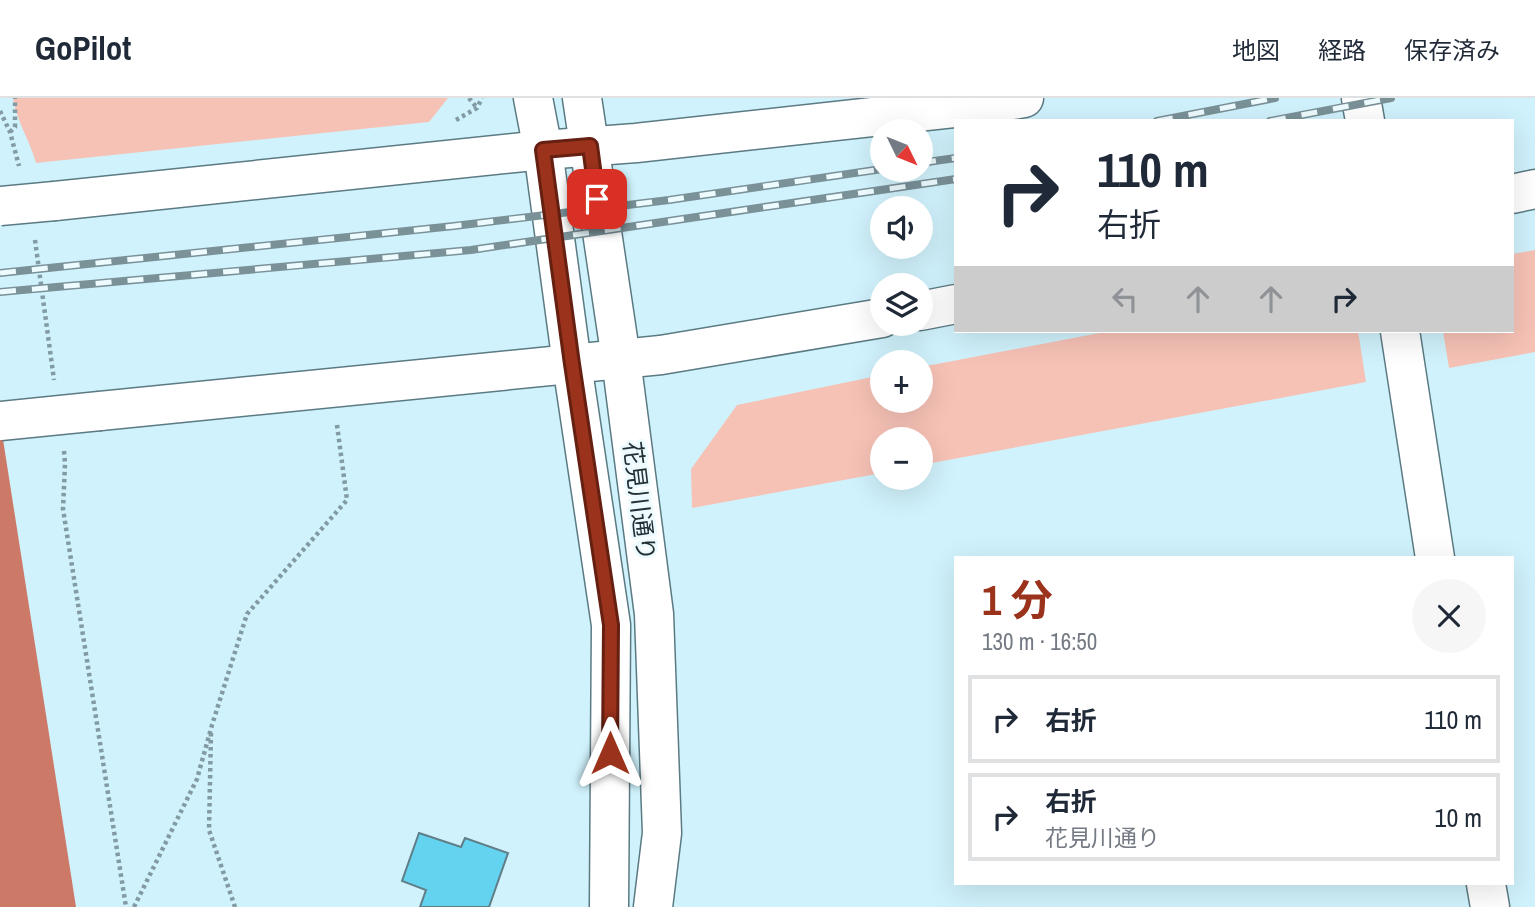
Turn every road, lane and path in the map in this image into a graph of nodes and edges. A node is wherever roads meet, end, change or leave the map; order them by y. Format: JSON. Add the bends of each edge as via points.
{"nodes":[{"id":1,"x":15,"y":98,"type":"edge"},
{"id":2,"x":469,"y":98,"type":"edge"},
{"id":3,"x":533,"y":98,"type":"edge"},
{"id":4,"x":582,"y":98,"type":"edge"},
{"id":5,"x":1024,"y":98,"type":"edge"},
{"id":6,"x":1361,"y":98,"type":"edge"},
{"id":7,"x":477,"y":108,"type":"dead end"},
{"id":8,"x":0,"y":111,"type":"edge"},
{"id":9,"x":1365,"y":119,"type":"edge"},
{"id":10,"x":10,"y":132,"type":"junction"},
{"id":11,"x":590,"y":146,"type":"junction"},
{"id":12,"x":543,"y":150,"type":"junction"},
{"id":13,"x":20,"y":170,"type":"dead end"},
{"id":14,"x":1535,"y":189,"type":"edge"},
{"id":15,"x":1514,"y":194,"type":"edge"},
{"id":16,"x":0,"y":206,"type":"edge"},
{"id":17,"x":44,"y":215,"type":"junction"},
{"id":18,"x":954,"y":304,"type":"edge"},
{"id":19,"x":933,"y":308,"type":"edge"},
{"id":20,"x":870,"y":320,"type":"edge"},
{"id":21,"x":1400,"y":333,"type":"edge"},
{"id":22,"x":621,"y":359,"type":"junction"},
{"id":23,"x":572,"y":364,"type":"junction"},
{"id":24,"x":55,"y":384,"type":"dead end"},
{"id":25,"x":336,"y":417,"type":"dead end"},
{"id":26,"x":0,"y":421,"type":"edge"},
{"id":27,"x":64,"y":450,"type":"dead end"},
{"id":28,"x":1435,"y":556,"type":"edge"},
{"id":29,"x":212,"y":725,"type":"junction"},
{"id":30,"x":1486,"y":885,"type":"edge"},
{"id":31,"x":126,"y":907,"type":"edge"},
{"id":32,"x":134,"y":907,"type":"edge"},
{"id":33,"x":235,"y":907,"type":"edge"},
{"id":34,"x":609,"y":907,"type":"edge"},
{"id":35,"x":653,"y":907,"type":"edge"},
{"id":36,"x":1490,"y":907,"type":"edge"}],
"edges":[{"from":1,"to":10,"type":"path","via":[[15,127]]},
{"from":2,"to":7,"type":"path"},
{"from":3,"to":12,"type":"street","name":"花見川通り"},
{"from":4,"to":11,"type":"street","name":"花見川通り"},
{"from":5,"to":11,"type":"street"},
{"from":6,"to":9,"type":"street"},
{"from":8,"to":10,"type":"path"},
{"from":10,"to":13,"type":"path"},
{"from":11,"to":12,"type":"street"},
{"from":11,"to":22,"type":"street","name":"花見川通り"},
{"from":12,"to":17,"type":"street"},
{"from":12,"to":23,"type":"street","name":"花見川通り"},
{"from":14,"to":15,"type":"street"},
{"from":16,"to":17,"type":"street","bridge":true},
{"from":17,"to":24,"type":"path"},
{"from":18,"to":19,"type":"street"},
{"from":20,"to":22,"type":"street"},
{"from":21,"to":28,"type":"street"},
{"from":22,"to":23,"type":"street"},
{"from":22,"to":35,"type":"street","name":"花見川通り","via":[[654,614],[662,833]]},
{"from":23,"to":26,"type":"street","bridge":true},
{"from":23,"to":34,"type":"street","name":"花見川通り","via":[[611,625]]},
{"from":25,"to":29,"type":"path","via":[[347,500],[247,614]]},
{"from":27,"to":31,"type":"path","via":[[63,509]]},
{"from":29,"to":32,"type":"path","via":[[197,779]]},
{"from":29,"to":33,"type":"path","via":[[209,830]]},
{"from":30,"to":36,"type":"street"}]}
